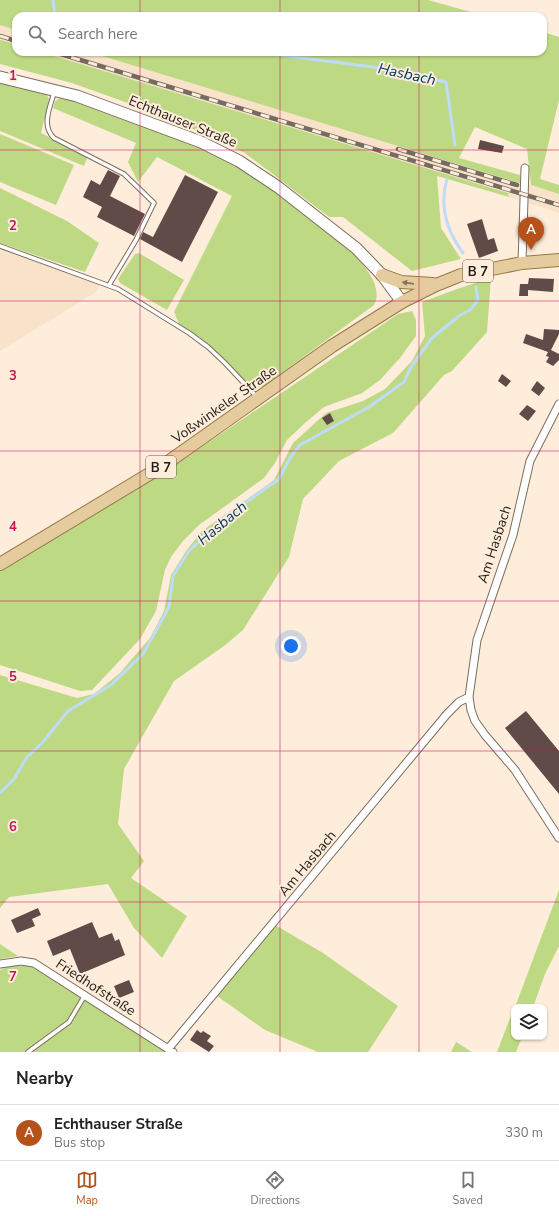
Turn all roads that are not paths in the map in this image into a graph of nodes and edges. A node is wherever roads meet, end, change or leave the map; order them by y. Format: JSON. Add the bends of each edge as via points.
{"nodes":[{"id":1,"x":0,"y":77,"type":"edge"},
{"id":2,"x":55,"y":90,"type":"junction"},
{"id":3,"x":525,"y":168,"type":"dead end"},
{"id":4,"x":0,"y":246,"type":"edge"},
{"id":5,"x":559,"y":260,"type":"edge"},
{"id":6,"x":522,"y":263,"type":"junction"},
{"id":7,"x":382,"y":274,"type":"junction"},
{"id":8,"x":436,"y":284,"type":"junction"},
{"id":9,"x":109,"y":285,"type":"junction"},
{"id":10,"x":402,"y":302,"type":"junction"},
{"id":11,"x":259,"y":399,"type":"junction"},
{"id":12,"x":559,"y":404,"type":"edge"},
{"id":13,"x":0,"y":564,"type":"edge"},
{"id":14,"x":469,"y":697,"type":"junction"},
{"id":15,"x":559,"y":838,"type":"edge"},
{"id":16,"x":0,"y":964,"type":"edge"},
{"id":17,"x":85,"y":995,"type":"junction"},
{"id":18,"x":171,"y":1050,"type":"edge"},
{"id":19,"x":28,"y":1052,"type":"edge"}],
"edges":[{"from":1,"to":2,"type":"main road","name":"Echthauser Straße"},
{"from":2,"to":7,"type":"main road","name":"Echthauser Straße","via":[[201,142],[239,160],[344,238]]},
{"from":2,"to":9,"type":"lane","via":[[47,120],[49,134],[124,174],[154,203],[136,240]]},
{"from":3,"to":6,"type":"street"},
{"from":4,"to":9,"type":"lane"},
{"from":5,"to":6,"type":"main road","number":"B 7"},
{"from":6,"to":8,"type":"main road","number":"B 7","via":[[461,275]]},
{"from":8,"to":7,"type":"main road","one_way":true,"via":[[401,282]]},
{"from":7,"to":10,"type":"main road","name":"Echthauser Straße"},
{"from":8,"to":10,"type":"main road","number":"B 7"},
{"from":9,"to":11,"type":"lane","via":[[189,333],[225,363]]},
{"from":10,"to":11,"type":"main road","name":"Voßwinkeler Straße","number":"B 7","via":[[332,346]]},
{"from":11,"to":13,"type":"main road","name":"Voßwinkeler Straße","number":"B 7","via":[[161,467]]},
{"from":12,"to":14,"type":"street","name":"Am Hasbach","via":[[530,461],[513,535],[477,640]]},
{"from":14,"to":15,"type":"street","name":"Am Hasbach","via":[[475,721],[515,770]]},
{"from":14,"to":18,"type":"street","name":"Am Hasbach","via":[[459,702],[447,714]]},
{"from":16,"to":17,"type":"street","name":"Friedhofstraße","via":[[21,961],[34,963]]},
{"from":17,"to":18,"type":"street","name":"Friedhofstraße"},
{"from":17,"to":19,"type":"lane","via":[[69,1022]]}]}
